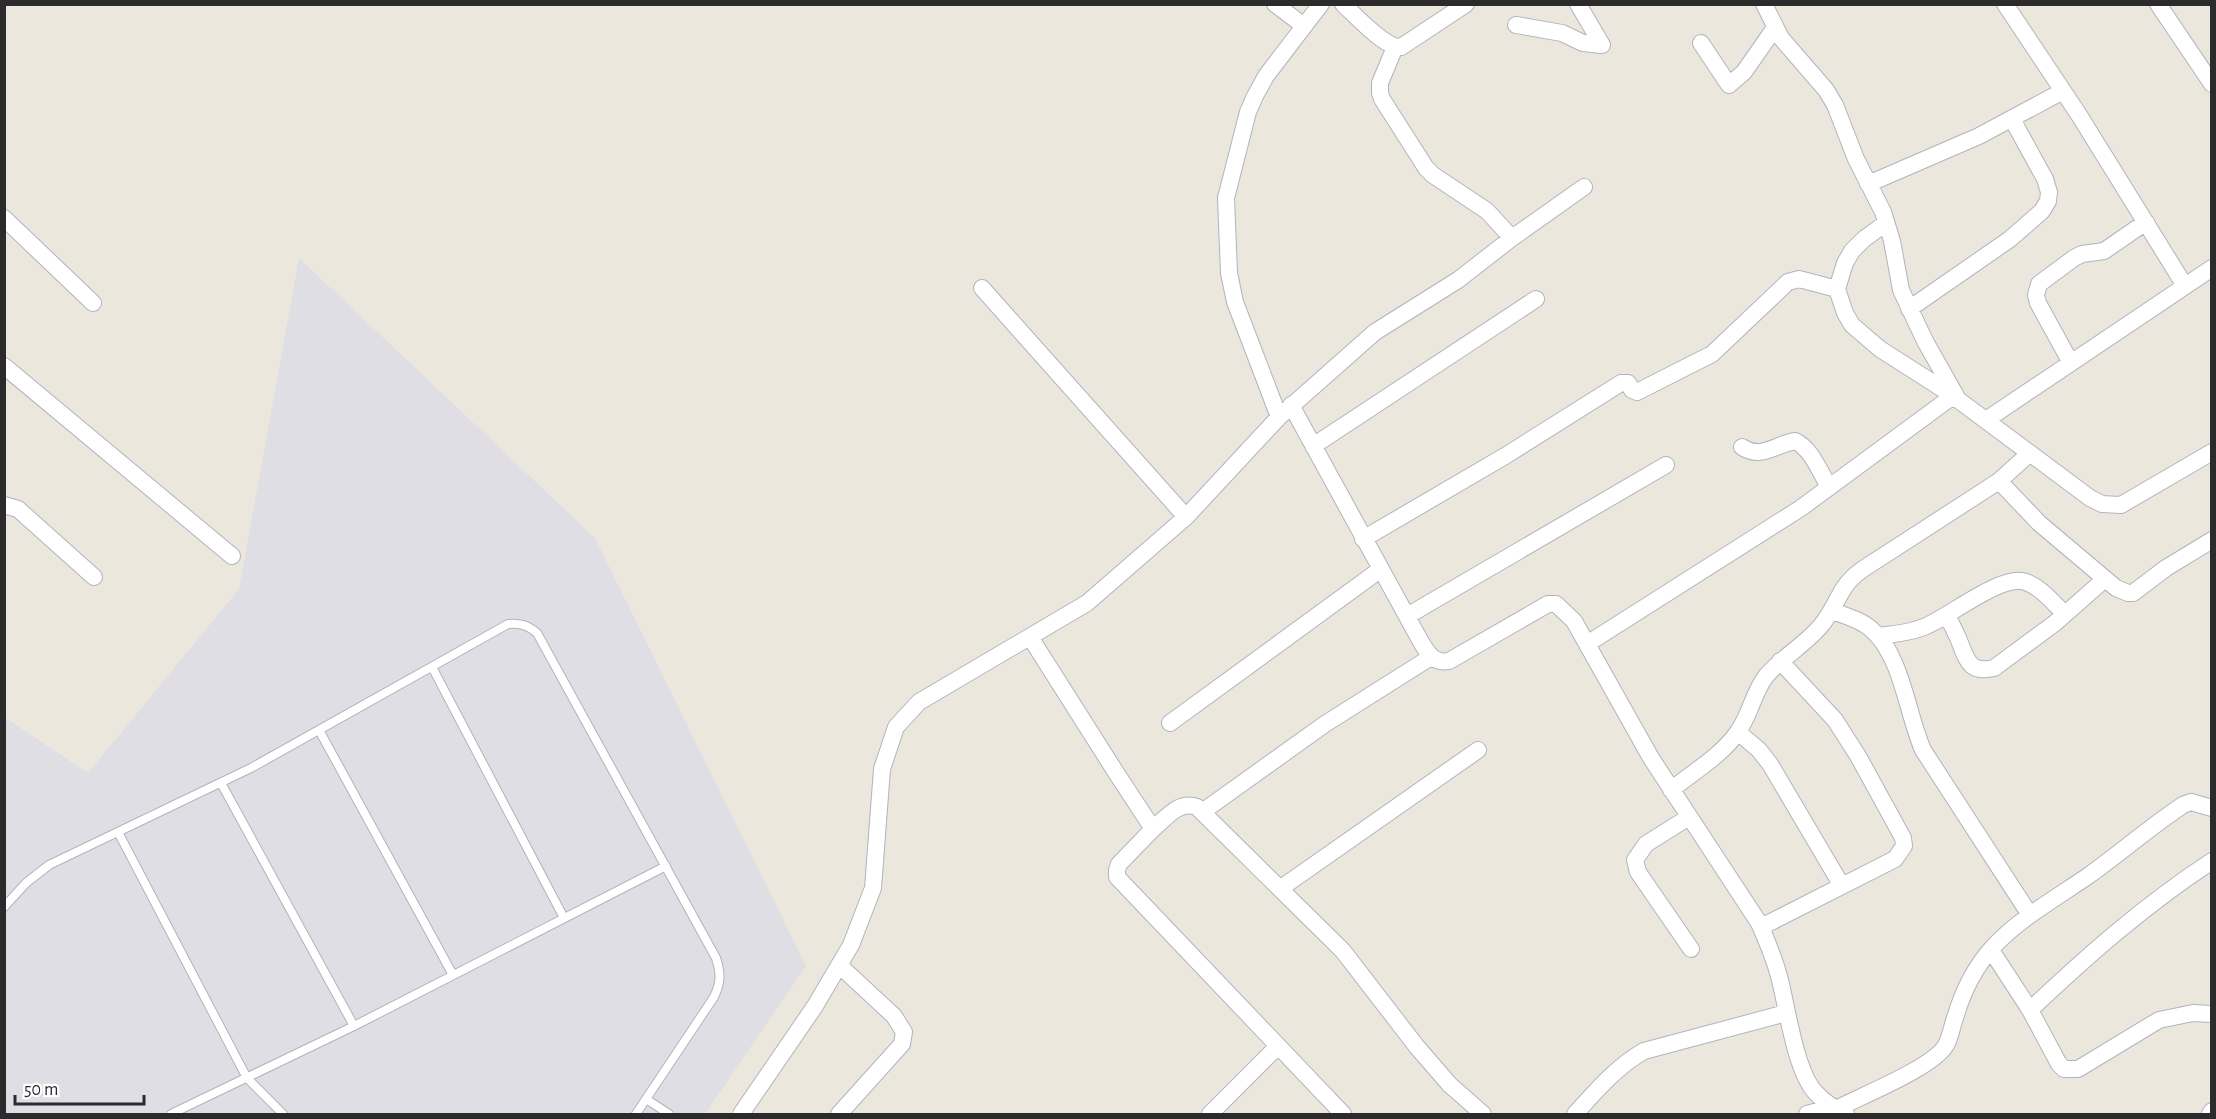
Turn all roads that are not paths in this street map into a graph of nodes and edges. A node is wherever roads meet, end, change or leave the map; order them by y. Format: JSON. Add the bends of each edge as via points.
{"nodes":[{"id":1,"x":1275,"y":4,"type":"edge"},
{"id":2,"x":1321,"y":4,"type":"edge"},
{"id":3,"x":1343,"y":4,"type":"edge"},
{"id":4,"x":1466,"y":4,"type":"edge"},
{"id":5,"x":1578,"y":4,"type":"edge"},
{"id":6,"x":1764,"y":4,"type":"edge"},
{"id":7,"x":2005,"y":4,"type":"edge"},
{"id":8,"x":2158,"y":4,"type":"edge"},
{"id":9,"x":1516,"y":25,"type":"dead end"},
{"id":10,"x":1304,"y":26,"type":"junction"},
{"id":11,"x":1774,"y":28,"type":"junction"},
{"id":12,"x":1701,"y":43,"type":"dead end"},
{"id":13,"x":1395,"y":47,"type":"junction"},
{"id":14,"x":2211,"y":84,"type":"edge"},
{"id":15,"x":2063,"y":91,"type":"junction"},
{"id":16,"x":2012,"y":119,"type":"junction"},
{"id":17,"x":1869,"y":184,"type":"junction"},
{"id":18,"x":1584,"y":187,"type":"dead end"},
{"id":19,"x":4,"y":218,"type":"edge"},
{"id":20,"x":2146,"y":222,"type":"junction"},
{"id":21,"x":1886,"y":223,"type":"junction"},
{"id":22,"x":1512,"y":238,"type":"junction"},
{"id":23,"x":2211,"y":268,"type":"edge"},
{"id":24,"x":2185,"y":286,"type":"junction"},
{"id":25,"x":982,"y":288,"type":"dead end"},
{"id":26,"x":1837,"y":289,"type":"junction"},
{"id":27,"x":1536,"y":299,"type":"dead end"},
{"id":28,"x":93,"y":303,"type":"dead end"},
{"id":29,"x":1909,"y":309,"type":"junction"},
{"id":30,"x":2070,"y":363,"type":"junction"},
{"id":31,"x":4,"y":366,"type":"edge"},
{"id":32,"x":1956,"y":398,"type":"junction"},
{"id":33,"x":1285,"y":411,"type":"junction"},
{"id":34,"x":1986,"y":420,"type":"junction"},
{"id":35,"x":1313,"y":446,"type":"junction"},
{"id":36,"x":1742,"y":447,"type":"dead end"},
{"id":37,"x":2211,"y":452,"type":"edge"},
{"id":38,"x":2030,"y":453,"type":"junction"},
{"id":39,"x":1666,"y":465,"type":"dead end"},
{"id":40,"x":1999,"y":481,"type":"junction"},
{"id":41,"x":1829,"y":487,"type":"junction"},
{"id":42,"x":4,"y":505,"type":"edge"},
{"id":43,"x":1186,"y":516,"type":"junction"},
{"id":44,"x":1363,"y":539,"type":"junction"},
{"id":45,"x":2211,"y":540,"type":"edge"},
{"id":46,"x":232,"y":556,"type":"dead end"},
{"id":47,"x":1381,"y":569,"type":"junction"},
{"id":48,"x":94,"y":577,"type":"dead end"},
{"id":49,"x":2105,"y":579,"type":"junction"},
{"id":50,"x":1833,"y":611,"type":"junction"},
{"id":51,"x":2065,"y":614,"type":"junction"},
{"id":52,"x":1407,"y":616,"type":"junction"},
{"id":53,"x":1947,"y":616,"type":"junction"},
{"id":54,"x":1879,"y":636,"type":"junction"},
{"id":55,"x":1030,"y":637,"type":"junction"},
{"id":56,"x":1587,"y":644,"type":"junction"},
{"id":57,"x":1431,"y":657,"type":"junction"},
{"id":58,"x":1780,"y":661,"type":"junction"},
{"id":59,"x":432,"y":667,"type":"junction"},
{"id":60,"x":1170,"y":723,"type":"dead end"},
{"id":61,"x":319,"y":730,"type":"junction"},
{"id":62,"x":1738,"y":732,"type":"junction"},
{"id":63,"x":1478,"y":750,"type":"dead end"},
{"id":64,"x":221,"y":783,"type":"junction"},
{"id":65,"x":1671,"y":790,"type":"junction"},
{"id":66,"x":2211,"y":808,"type":"edge"},
{"id":67,"x":1202,"y":812,"type":"junction"},
{"id":68,"x":1689,"y":818,"type":"junction"},
{"id":69,"x":1153,"y":829,"type":"junction"},
{"id":70,"x":118,"y":832,"type":"junction"},
{"id":71,"x":2211,"y":861,"type":"edge"},
{"id":72,"x":666,"y":866,"type":"junction"},
{"id":73,"x":1842,"y":886,"type":"junction"},
{"id":74,"x":1281,"y":888,"type":"junction"},
{"id":75,"x":4,"y":907,"type":"edge"},
{"id":76,"x":2030,"y":915,"type":"junction"},
{"id":77,"x":564,"y":918,"type":"junction"},
{"id":78,"x":1761,"y":927,"type":"junction"},
{"id":79,"x":1691,"y":949,"type":"dead end"},
{"id":80,"x":1991,"y":950,"type":"junction"},
{"id":81,"x":839,"y":965,"type":"junction"},
{"id":82,"x":453,"y":975,"type":"junction"},
{"id":83,"x":2030,"y":1010,"type":"junction"},
{"id":84,"x":1786,"y":1014,"type":"junction"},
{"id":85,"x":2211,"y":1014,"type":"edge"},
{"id":86,"x":354,"y":1026,"type":"junction"},
{"id":87,"x":1278,"y":1046,"type":"junction"},
{"id":88,"x":247,"y":1078,"type":"junction"},
{"id":89,"x":646,"y":1099,"type":"junction"},
{"id":90,"x":1839,"y":1110,"type":"edge"},
{"id":91,"x":171,"y":1114,"type":"edge"},
{"id":92,"x":283,"y":1114,"type":"edge"},
{"id":93,"x":636,"y":1114,"type":"edge"},
{"id":94,"x":669,"y":1114,"type":"edge"},
{"id":95,"x":741,"y":1114,"type":"edge"},
{"id":96,"x":839,"y":1114,"type":"edge"},
{"id":97,"x":1210,"y":1114,"type":"edge"},
{"id":98,"x":1343,"y":1114,"type":"edge"},
{"id":99,"x":1483,"y":1114,"type":"edge"},
{"id":100,"x":1575,"y":1114,"type":"edge"},
{"id":101,"x":1807,"y":1114,"type":"edge"}],
"edges":[{"from":1,"to":10,"type":"street"},
{"from":2,"to":10,"type":"street"},
{"from":3,"to":13,"type":"street"},
{"from":4,"to":13,"type":"street","via":[[1401,47]]},
{"from":5,"to":9,"type":"street","via":[[1602,45]]},
{"from":6,"to":11,"type":"street"},
{"from":7,"to":15,"type":"street"},
{"from":8,"to":14,"type":"street"},
{"from":10,"to":33,"type":"street","via":[[1255,96],[1226,198],[1229,273],[1235,302]]},
{"from":11,"to":12,"type":"street","via":[[1744,72],[1729,86]]},
{"from":11,"to":17,"type":"street","via":[[1826,90]]},
{"from":13,"to":22,"type":"street","via":[[1380,83],[1382,99],[1433,176],[1487,211]]},
{"from":15,"to":16,"type":"street"},
{"from":15,"to":20,"type":"street"},
{"from":16,"to":17,"type":"street"},
{"from":16,"to":29,"type":"street","via":[[2045,179],[2048,201],[2042,212],[2017,233]]},
{"from":17,"to":21,"type":"street"},
{"from":18,"to":22,"type":"street"},
{"from":19,"to":28,"type":"street"},
{"from":20,"to":24,"type":"street"},
{"from":20,"to":30,"type":"street","via":[[2104,251],[2074,258],[2036,288],[2038,303]]},
{"from":21,"to":26,"type":"street","via":[[1852,251]]},
{"from":21,"to":29,"type":"street","via":[[1900,290]]},
{"from":22,"to":33,"type":"street","via":[[1458,280],[1375,332]]},
{"from":23,"to":24,"type":"street"},
{"from":24,"to":30,"type":"street"},
{"from":25,"to":43,"type":"street"},
{"from":26,"to":32,"type":"street","via":[[1845,313],[1865,338]]},
{"from":26,"to":44,"type":"street","via":[[1799,279],[1788,282],[1726,342],[1700,361],[1637,392],[1628,383],[1621,383]]},
{"from":27,"to":35,"type":"street"},
{"from":29,"to":32,"type":"street"},
{"from":30,"to":34,"type":"street"},
{"from":31,"to":46,"type":"street"},
{"from":32,"to":34,"type":"street"},
{"from":32,"to":41,"type":"street"},
{"from":33,"to":35,"type":"street"},
{"from":33,"to":43,"type":"street"},
{"from":34,"to":38,"type":"street"},
{"from":35,"to":44,"type":"street"},
{"from":36,"to":41,"type":"street","via":[[1760,453],[1795,441],[1803,446]]},
{"from":37,"to":38,"type":"street","via":[[2135,498],[2113,506],[2090,498]]},
{"from":38,"to":40,"type":"street"},
{"from":39,"to":52,"type":"street"},
{"from":40,"to":49,"type":"street","via":[[2039,523]]},
{"from":40,"to":50,"type":"street","via":[[1863,568],[1844,587]]},
{"from":41,"to":56,"type":"street"},
{"from":42,"to":48,"type":"street","via":[[18,509]]},
{"from":43,"to":55,"type":"street","via":[[1088,603]]},
{"from":44,"to":47,"type":"street"},
{"from":45,"to":49,"type":"street","via":[[2133,593],[2116,588]]},
{"from":47,"to":52,"type":"street"},
{"from":47,"to":60,"type":"street"},
{"from":49,"to":51,"type":"street"},
{"from":50,"to":54,"type":"street","via":[[1869,627]]},
{"from":50,"to":58,"type":"street","via":[[1815,633]]},
{"from":51,"to":53,"type":"street","via":[[2040,590],[2014,580],[2000,584]]},
{"from":51,"to":53,"type":"street","via":[[2006,661],[1984,670],[1968,662]]},
{"from":52,"to":57,"type":"street"},
{"from":53,"to":54,"type":"street","via":[[1908,632]]},
{"from":54,"to":76,"type":"street","via":[[1897,672],[1923,750]]},
{"from":55,"to":69,"type":"street"},
{"from":55,"to":81,"type":"street","via":[[919,702],[896,727],[882,769],[873,888]]},
{"from":56,"to":57,"type":"street","via":[[1564,610],[1548,604],[1449,661]]},
{"from":56,"to":65,"type":"street"},
{"from":57,"to":67,"type":"street","via":[[1325,724]]},
{"from":58,"to":62,"type":"street","via":[[1759,687]]},
{"from":58,"to":73,"type":"street","via":[[1835,720],[1903,838],[1904,846],[1895,859]]},
{"from":59,"to":61,"type":"lane"},
{"from":59,"to":72,"type":"lane","via":[[508,624],[526,625],[537,633]]},
{"from":59,"to":77,"type":"lane"},
{"from":61,"to":64,"type":"lane"},
{"from":61,"to":82,"type":"lane"},
{"from":62,"to":65,"type":"street","via":[[1722,750]]},
{"from":62,"to":73,"type":"street","via":[[1770,764]]},
{"from":63,"to":74,"type":"street"},
{"from":64,"to":70,"type":"lane"},
{"from":64,"to":86,"type":"lane"},
{"from":65,"to":68,"type":"street"},
{"from":66,"to":76,"type":"street","via":[[2191,802],[2183,805]]},
{"from":67,"to":69,"type":"street","via":[[1186,805],[1177,808]]},
{"from":67,"to":74,"type":"street"},
{"from":68,"to":78,"type":"street"},
{"from":68,"to":79,"type":"street","via":[[1646,844],[1635,860],[1638,872]]},
{"from":69,"to":87,"type":"street","via":[[1119,864],[1116,874]]},
{"from":70,"to":75,"type":"lane","via":[[49,866]]},
{"from":70,"to":88,"type":"lane"},
{"from":71,"to":83,"type":"street","via":[[2124,926]]},
{"from":72,"to":77,"type":"lane"},
{"from":72,"to":89,"type":"lane","via":[[721,974],[714,997]]},
{"from":73,"to":78,"type":"street"},
{"from":74,"to":99,"type":"street","via":[[1343,951],[1450,1085]]},
{"from":76,"to":80,"type":"street"},
{"from":77,"to":82,"type":"lane"},
{"from":78,"to":84,"type":"street"},
{"from":80,"to":83,"type":"street"},
{"from":80,"to":90,"type":"street","via":[[1971,980],[1941,1051]]},
{"from":81,"to":95,"type":"street"},
{"from":81,"to":96,"type":"street","via":[[894,1016],[904,1032],[902,1044]]},
{"from":82,"to":86,"type":"lane"},
{"from":83,"to":85,"type":"street","via":[[2059,1064],[2070,1070],[2078,1069],[2159,1020],[2193,1013]]},
{"from":84,"to":90,"type":"street","via":[[1805,1078],[1815,1093]]},
{"from":84,"to":100,"type":"street","via":[[1644,1051],[1615,1072]]},
{"from":86,"to":88,"type":"lane"},
{"from":87,"to":97,"type":"street"},
{"from":87,"to":98,"type":"street"},
{"from":88,"to":91,"type":"lane"},
{"from":88,"to":92,"type":"lane"},
{"from":89,"to":93,"type":"lane"},
{"from":89,"to":94,"type":"lane"},
{"from":90,"to":101,"type":"street"}]}
